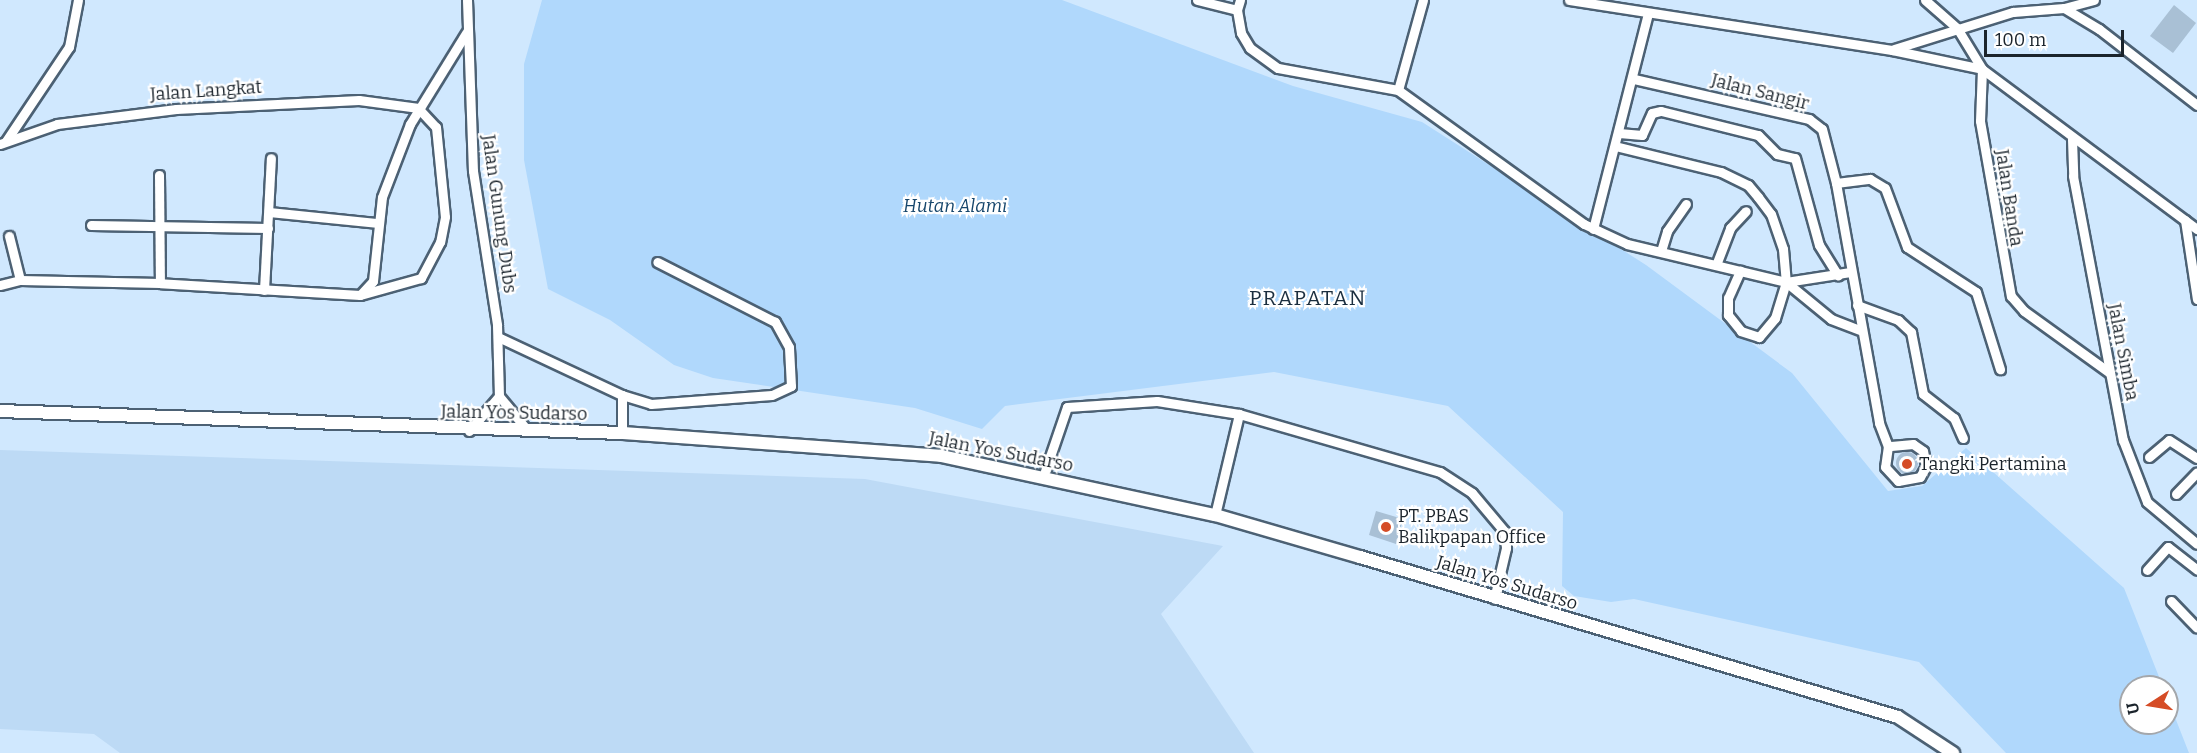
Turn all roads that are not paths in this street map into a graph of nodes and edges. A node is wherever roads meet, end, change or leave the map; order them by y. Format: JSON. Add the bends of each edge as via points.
{"nodes":[{"id":1,"x":78,"y":0,"type":"edge"},
{"id":2,"x":467,"y":0,"type":"edge"},
{"id":3,"x":1197,"y":0,"type":"edge"},
{"id":4,"x":1240,"y":0,"type":"edge"},
{"id":5,"x":1423,"y":0,"type":"edge"},
{"id":6,"x":1569,"y":0,"type":"edge"},
{"id":7,"x":1925,"y":0,"type":"edge"},
{"id":8,"x":2094,"y":0,"type":"edge"},
{"id":9,"x":2064,"y":8,"type":"junction"},
{"id":10,"x":1237,"y":10,"type":"junction"},
{"id":11,"x":1648,"y":14,"type":"junction"},
{"id":12,"x":1957,"y":28,"type":"junction"},
{"id":13,"x":466,"y":33,"type":"junction"},
{"id":14,"x":1892,"y":50,"type":"junction"},
{"id":15,"x":1982,"y":69,"type":"junction"},
{"id":16,"x":1634,"y":79,"type":"junction"},
{"id":17,"x":1398,"y":90,"type":"junction"},
{"id":18,"x":2197,"y":105,"type":"edge"},
{"id":19,"x":418,"y":108,"type":"junction"},
{"id":20,"x":1618,"y":133,"type":"junction"},
{"id":21,"x":2072,"y":139,"type":"junction"},
{"id":22,"x":3,"y":142,"type":"edge"},
{"id":23,"x":1615,"y":146,"type":"junction"},
{"id":24,"x":271,"y":158,"type":"dead end"},
{"id":25,"x":159,"y":175,"type":"dead end"},
{"id":26,"x":1836,"y":183,"type":"junction"},
{"id":27,"x":1686,"y":204,"type":"dead end"},
{"id":28,"x":1746,"y":211,"type":"dead end"},
{"id":29,"x":269,"y":212,"type":"junction"},
{"id":30,"x":2185,"y":220,"type":"junction"},
{"id":31,"x":378,"y":223,"type":"junction"},
{"id":32,"x":91,"y":225,"type":"dead end"},
{"id":33,"x":162,"y":225,"type":"junction"},
{"id":34,"x":268,"y":228,"type":"junction"},
{"id":35,"x":1593,"y":229,"type":"junction"},
{"id":36,"x":2197,"y":229,"type":"edge"},
{"id":37,"x":9,"y":237,"type":"dead end"},
{"id":38,"x":1661,"y":251,"type":"junction"},
{"id":39,"x":657,"y":262,"type":"dead end"},
{"id":40,"x":1716,"y":265,"type":"junction"},
{"id":41,"x":1740,"y":271,"type":"junction"},
{"id":42,"x":1850,"y":272,"type":"junction"},
{"id":43,"x":1838,"y":275,"type":"junction"},
{"id":44,"x":20,"y":280,"type":"junction"},
{"id":45,"x":1786,"y":282,"type":"junction"},
{"id":46,"x":160,"y":283,"type":"junction"},
{"id":47,"x":0,"y":285,"type":"edge"},
{"id":48,"x":264,"y":290,"type":"junction"},
{"id":49,"x":360,"y":295,"type":"junction"},
{"id":50,"x":2197,"y":299,"type":"edge"},
{"id":51,"x":1857,"y":305,"type":"junction"},
{"id":52,"x":1860,"y":330,"type":"junction"},
{"id":53,"x":498,"y":337,"type":"junction"},
{"id":54,"x":2000,"y":369,"type":"dead end"},
{"id":55,"x":2110,"y":373,"type":"junction"},
{"id":56,"x":622,"y":395,"type":"junction"},
{"id":57,"x":499,"y":396,"type":"junction"},
{"id":58,"x":0,"y":411,"type":"edge"},
{"id":59,"x":1239,"y":414,"type":"junction"},
{"id":60,"x":469,"y":431,"type":"junction"},
{"id":61,"x":529,"y":433,"type":"junction"},
{"id":62,"x":622,"y":433,"type":"junction"},
{"id":63,"x":1963,"y":438,"type":"dead end"},
{"id":64,"x":1888,"y":446,"type":"junction"},
{"id":65,"x":2149,"y":457,"type":"dead end"},
{"id":66,"x":2197,"y":458,"type":"edge"},
{"id":67,"x":2197,"y":472,"type":"edge"},
{"id":68,"x":1043,"y":477,"type":"junction"},
{"id":69,"x":2176,"y":494,"type":"dead end"},
{"id":70,"x":1215,"y":515,"type":"junction"},
{"id":71,"x":2197,"y":544,"type":"edge"},
{"id":72,"x":2147,"y":570,"type":"dead end"},
{"id":73,"x":2197,"y":570,"type":"edge"},
{"id":74,"x":1494,"y":599,"type":"junction"},
{"id":75,"x":2171,"y":601,"type":"dead end"},
{"id":76,"x":2195,"y":624,"type":"edge"},
{"id":77,"x":1953,"y":753,"type":"edge"}],
"edges":[{"from":1,"to":22,"type":"street","via":[[69,47]]},
{"from":2,"to":13,"type":"street","name":"Jalan Gunung Dubs"},
{"from":3,"to":10,"type":"street"},
{"from":4,"to":10,"type":"street"},
{"from":5,"to":17,"type":"street"},
{"from":6,"to":11,"type":"street"},
{"from":7,"to":12,"type":"street"},
{"from":8,"to":9,"type":"street"},
{"from":9,"to":12,"type":"street","via":[[2013,12]]},
{"from":9,"to":18,"type":"street"},
{"from":10,"to":17,"type":"street","via":[[1250,48],[1278,68]]},
{"from":11,"to":14,"type":"street"},
{"from":11,"to":16,"type":"street"},
{"from":12,"to":14,"type":"street"},
{"from":12,"to":15,"type":"street"},
{"from":13,"to":19,"type":"street"},
{"from":13,"to":53,"type":"street","name":"Jalan Gunung Dubs","via":[[473,171]]},
{"from":14,"to":15,"type":"street"},
{"from":15,"to":21,"type":"street"},
{"from":15,"to":55,"type":"street","name":"Jalan Banda","via":[[1980,122],[2006,284],[2024,311]]},
{"from":16,"to":20,"type":"street"},
{"from":16,"to":26,"type":"street","name":"Jalan Sangir","via":[[1809,119],[1827,137]]},
{"from":17,"to":35,"type":"street"},
{"from":19,"to":22,"type":"street","name":"Jalan Langkat","via":[[359,100],[176,109],[57,124]]},
{"from":19,"to":31,"type":"street","via":[[382,197]]},
{"from":19,"to":49,"type":"street","via":[[436,127],[445,218],[440,242],[421,278]]},
{"from":20,"to":23,"type":"street"},
{"from":20,"to":43,"type":"street","via":[[1642,135],[1652,113],[1661,111],[1758,135],[1778,154],[1795,158],[1819,245]]},
{"from":21,"to":30,"type":"street"},
{"from":21,"to":55,"type":"street","name":"Jalan Simba","via":[[2073,176]]},
{"from":23,"to":35,"type":"street"},
{"from":23,"to":45,"type":"street","via":[[1721,172],[1748,185],[1771,214],[1783,249]]},
{"from":24,"to":29,"type":"street"},
{"from":25,"to":33,"type":"street"},
{"from":26,"to":42,"type":"street","name":"Jalan Sangir"},
{"from":26,"to":54,"type":"street","via":[[1870,179],[1885,188],[1907,247],[1976,292]]},
{"from":27,"to":38,"type":"street","via":[[1667,231]]},
{"from":28,"to":40,"type":"street","via":[[1730,228]]},
{"from":29,"to":31,"type":"street"},
{"from":29,"to":34,"type":"street"},
{"from":30,"to":36,"type":"street"},
{"from":30,"to":50,"type":"street"},
{"from":31,"to":49,"type":"street","via":[[375,271]]},
{"from":32,"to":33,"type":"street"},
{"from":33,"to":34,"type":"street"},
{"from":33,"to":46,"type":"street"},
{"from":34,"to":48,"type":"street"},
{"from":35,"to":38,"type":"street"},
{"from":37,"to":44,"type":"street"},
{"from":38,"to":40,"type":"street"},
{"from":39,"to":56,"type":"street","via":[[775,322],[789,347],[791,386],[772,395],[668,405]]},
{"from":40,"to":41,"type":"street"},
{"from":41,"to":45,"type":"street"},
{"from":41,"to":45,"type":"street","via":[[1728,298],[1728,315],[1741,331],[1756,336],[1776,318]]},
{"from":42,"to":43,"type":"street"},
{"from":42,"to":51,"type":"street","name":"Jalan Sangir"},
{"from":43,"to":45,"type":"street"},
{"from":44,"to":46,"type":"street"},
{"from":44,"to":47,"type":"street"},
{"from":45,"to":52,"type":"street","via":[[1831,319]]},
{"from":46,"to":48,"type":"street"},
{"from":48,"to":49,"type":"street"},
{"from":51,"to":52,"type":"street","name":"Jalan Sangir"},
{"from":51,"to":63,"type":"street","via":[[1898,320],[1911,332],[1923,394],[1954,418]]},
{"from":52,"to":64,"type":"street","name":"Jalan Sangir"},
{"from":53,"to":56,"type":"street"},
{"from":53,"to":57,"type":"street","name":"Jalan Gunung Dubs"},
{"from":55,"to":71,"type":"street","name":"Jalan Simba","via":[[2123,440],[2147,502]]},
{"from":56,"to":62,"type":"street"},
{"from":57,"to":60,"type":"street"},
{"from":57,"to":61,"type":"street"},
{"from":58,"to":60,"type":"main road","name":"Jalan Yos Sudarso"},
{"from":59,"to":68,"type":"street","via":[[1157,401],[1067,407]]},
{"from":59,"to":70,"type":"street"},
{"from":59,"to":74,"type":"street","via":[[1458,481],[1504,531],[1506,548]]},
{"from":60,"to":61,"type":"main road","name":"Jalan Yos Sudarso"},
{"from":61,"to":62,"type":"main road","name":"Jalan Yos Sudarso"},
{"from":62,"to":68,"type":"main road","name":"Jalan Yos Sudarso","via":[[941,456]]},
{"from":64,"to":64,"type":"street","name":"Jalan Sangir","via":[[1885,467],[1890,476],[1910,482],[1920,477],[1926,466],[1923,451],[1913,444]]},
{"from":65,"to":66,"type":"street","via":[[2169,440]]},
{"from":67,"to":69,"type":"street"},
{"from":68,"to":70,"type":"main road","name":"Jalan Yos Sudarso"},
{"from":70,"to":74,"type":"main road","name":"Jalan Yos Sudarso"},
{"from":72,"to":73,"type":"street","via":[[2168,547]]},
{"from":74,"to":77,"type":"main road","name":"Jalan Yos Sudarso","via":[[1898,717]]},
{"from":75,"to":76,"type":"street"}]}
